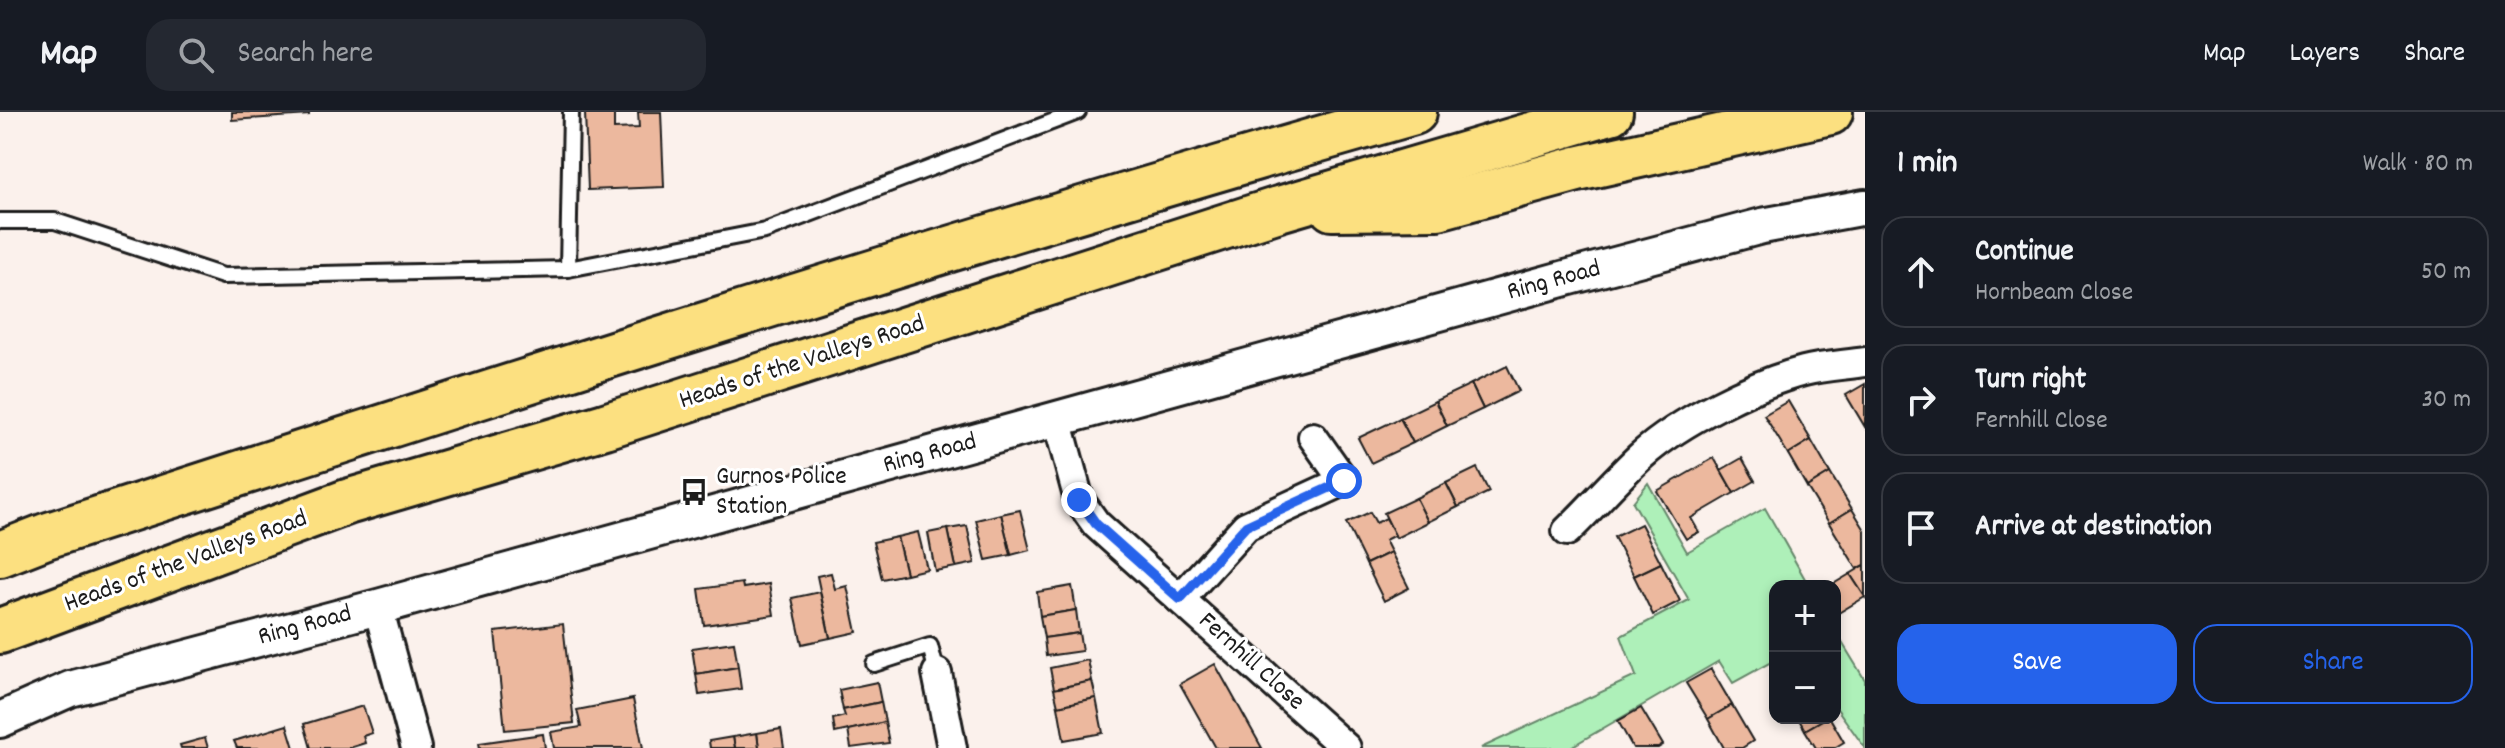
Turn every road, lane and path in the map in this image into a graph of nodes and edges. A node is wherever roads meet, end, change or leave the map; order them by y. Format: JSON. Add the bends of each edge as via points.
{"nodes":[{"id":1,"x":571,"y":112,"type":"edge"},
{"id":2,"x":1078,"y":112,"type":"edge"},
{"id":3,"x":1328,"y":112,"type":"edge"},
{"id":4,"x":1414,"y":112,"type":"edge"},
{"id":5,"x":1610,"y":112,"type":"edge"},
{"id":6,"x":1830,"y":112,"type":"edge"},
{"id":7,"x":1261,"y":155,"type":"junction"},
{"id":8,"x":1865,"y":207,"type":"edge"},
{"id":9,"x":1279,"y":209,"type":"junction"},
{"id":10,"x":0,"y":221,"type":"edge"},
{"id":11,"x":568,"y":269,"type":"junction"},
{"id":12,"x":1865,"y":362,"type":"edge"},
{"id":13,"x":1057,"y":419,"type":"junction"},
{"id":14,"x":1313,"y":437,"type":"dead end"},
{"id":15,"x":1567,"y":531,"type":"dead end"},
{"id":16,"x":0,"y":554,"type":"edge"},
{"id":17,"x":1180,"y":599,"type":"junction"},
{"id":18,"x":378,"y":607,"type":"junction"},
{"id":19,"x":0,"y":631,"type":"edge"},
{"id":20,"x":874,"y":664,"type":"dead end"},
{"id":21,"x":937,"y":673,"type":"joint"},
{"id":22,"x":0,"y":720,"type":"edge"},
{"id":23,"x":416,"y":748,"type":"edge"},
{"id":24,"x":952,"y":748,"type":"edge"},
{"id":25,"x":1346,"y":748,"type":"edge"}],
"edges":[{"from":1,"to":11,"type":"lane"},
{"from":2,"to":11,"type":"lane","via":[[765,231]]},
{"from":3,"to":7,"type":"highway"},
{"from":4,"to":7,"type":"highway"},
{"from":5,"to":9,"type":"highway","name":"Heads of the Valleys Road"},
{"from":6,"to":9,"type":"highway","via":[[1577,169],[1438,207]]},
{"from":7,"to":16,"type":"highway","via":[[512,385]]},
{"from":8,"to":13,"type":"street","name":"Ring Road","via":[[1762,226]]},
{"from":9,"to":19,"type":"highway","name":"Heads of the Valleys Road","via":[[605,426],[347,502]]},
{"from":10,"to":11,"type":"lane","via":[[55,221],[223,276]]},
{"from":12,"to":15,"type":"street","via":[[1806,370],[1744,392],[1642,455]]},
{"from":13,"to":17,"type":"street","name":"Fernhill Close","via":[[1079,500],[1096,524]]},
{"from":13,"to":18,"type":"street","name":"Ring Road"},
{"from":14,"to":17,"type":"street","via":[[1344,481],[1246,526]]},
{"from":17,"to":25,"type":"street","name":"Fernhill Close"},
{"from":18,"to":22,"type":"street","name":"Ring Road","via":[[70,689]]},
{"from":18,"to":23,"type":"street"},
{"from":20,"to":21,"type":"lane","via":[[930,646]]},
{"from":21,"to":24,"type":"street"}]}
